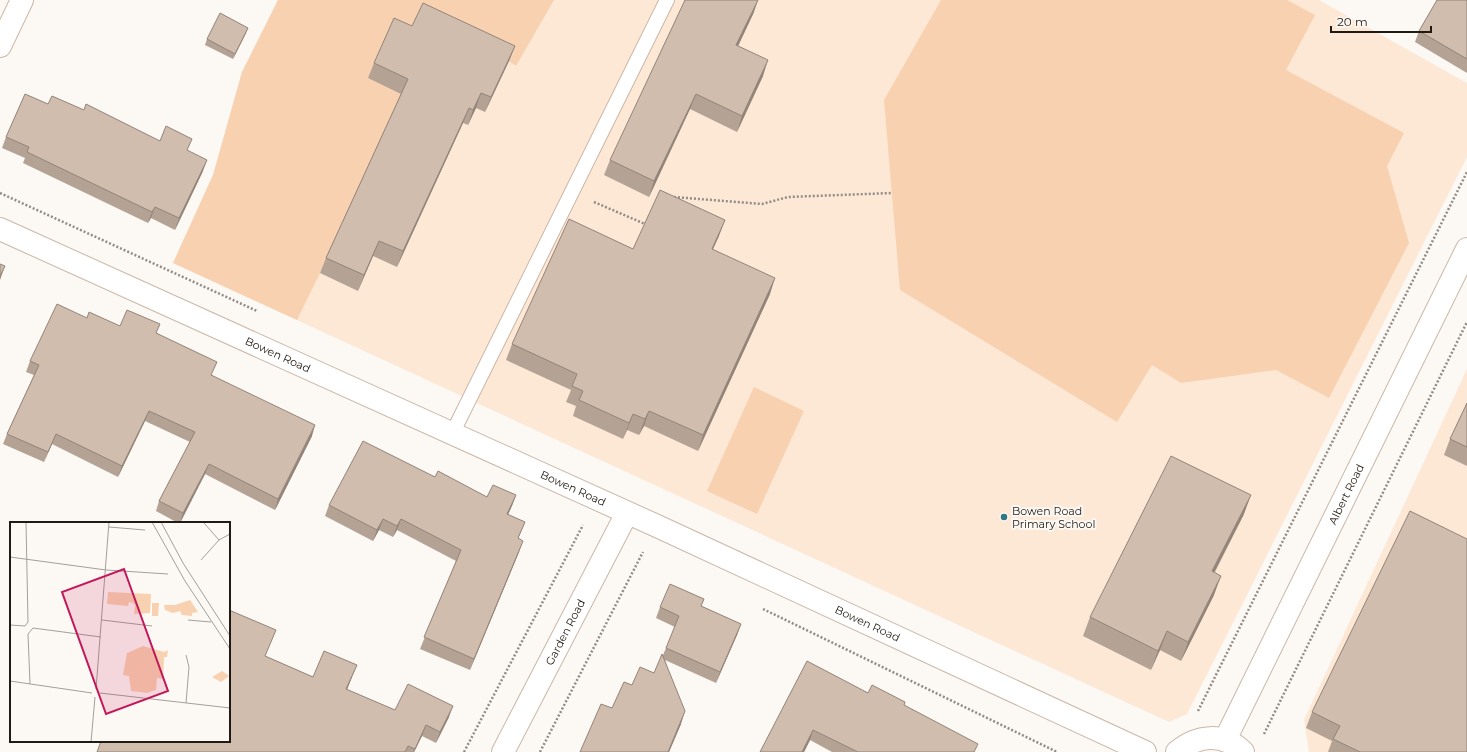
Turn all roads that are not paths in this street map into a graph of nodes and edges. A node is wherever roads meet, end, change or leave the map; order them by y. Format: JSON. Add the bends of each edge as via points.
{"nodes":[{"id":1,"x":22,"y":0,"type":"edge"},
{"id":2,"x":667,"y":0,"type":"edge"},
{"id":3,"x":0,"y":46,"type":"edge"},
{"id":4,"x":0,"y":229,"type":"edge"},
{"id":5,"x":1467,"y":249,"type":"edge"},
{"id":6,"x":452,"y":434,"type":"junction"},
{"id":7,"x":627,"y":513,"type":"junction"},
{"id":8,"x":1234,"y":746,"type":"edge"},
{"id":9,"x":504,"y":752,"type":"edge"},
{"id":10,"x":1145,"y":752,"type":"edge"},
{"id":11,"x":1177,"y":752,"type":"edge"}],
"edges":[{"from":1,"to":3,"type":"street"},
{"from":2,"to":6,"type":"lane"},
{"from":4,"to":6,"type":"street","name":"Bowen Road"},
{"from":5,"to":8,"type":"street","name":"Albert Road"},
{"from":6,"to":7,"type":"street","name":"Bowen Road"},
{"from":7,"to":9,"type":"street","name":"Garden Road"},
{"from":7,"to":10,"type":"street","name":"Bowen Road"},
{"from":8,"to":11,"type":"street","via":[[1212,737],[1187,744]]}]}
